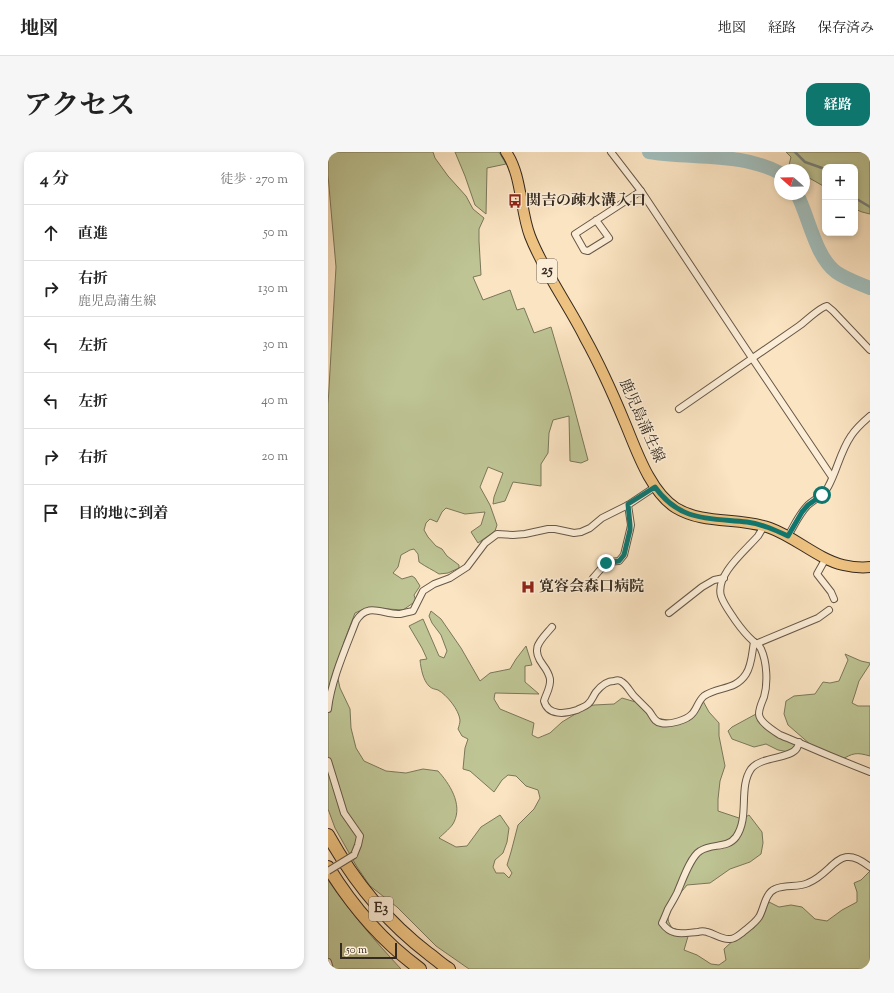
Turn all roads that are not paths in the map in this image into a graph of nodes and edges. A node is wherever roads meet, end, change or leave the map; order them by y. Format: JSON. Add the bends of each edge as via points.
{"nodes":[{"id":1,"x":506,"y":152,"type":"edge"},
{"id":2,"x":611,"y":152,"type":"edge"},
{"id":3,"x":641,"y":191,"type":"junction"},
{"id":4,"x":596,"y":220,"type":"junction"},
{"id":5,"x":870,"y":350,"type":"edge"},
{"id":6,"x":752,"y":358,"type":"junction"},
{"id":7,"x":679,"y":410,"type":"dead end"},
{"id":8,"x":870,"y":416,"type":"edge"},
{"id":9,"x":832,"y":477,"type":"junction"},
{"id":10,"x":655,"y":487,"type":"junction"},
{"id":11,"x":628,"y":504,"type":"junction"},
{"id":12,"x":764,"y":526,"type":"junction"},
{"id":13,"x":788,"y":536,"type":"junction"},
{"id":14,"x":826,"y":558,"type":"junction"},
{"id":15,"x":870,"y":567,"type":"edge"},
{"id":16,"x":593,"y":578,"type":"dead end"},
{"id":17,"x":724,"y":578,"type":"junction"},
{"id":18,"x":834,"y":599,"type":"dead end"},
{"id":19,"x":829,"y":610,"type":"dead end"},
{"id":20,"x":669,"y":613,"type":"dead end"},
{"id":21,"x":552,"y":627,"type":"dead end"},
{"id":22,"x":756,"y":643,"type":"junction"},
{"id":23,"x":328,"y":709,"type":"edge"},
{"id":24,"x":799,"y":742,"type":"junction"},
{"id":25,"x":328,"y":761,"type":"edge"},
{"id":26,"x":870,"y":772,"type":"edge"},
{"id":27,"x":328,"y":835,"type":"edge"},
{"id":28,"x":328,"y":867,"type":"edge"},
{"id":29,"x":870,"y":868,"type":"edge"},
{"id":30,"x":328,"y":871,"type":"edge"},
{"id":31,"x":328,"y":962,"type":"edge"},
{"id":32,"x":330,"y":969,"type":"edge"},
{"id":33,"x":420,"y":969,"type":"edge"},
{"id":34,"x":449,"y":969,"type":"edge"}],
"edges":[{"from":1,"to":10,"type":"main road","name":"鹿児島蒲生線","number":"25","via":[[517,179],[531,238],[585,338]]},
{"from":2,"to":3,"type":"street"},
{"from":3,"to":4,"type":"street"},
{"from":3,"to":6,"type":"street"},
{"from":4,"to":4,"type":"street","via":[[608,238],[588,251],[584,250],[575,234]]},
{"from":5,"to":6,"type":"street","via":[[827,306],[822,307],[809,319]]},
{"from":6,"to":7,"type":"street"},
{"from":6,"to":9,"type":"street"},
{"from":8,"to":9,"type":"street","via":[[851,435]]},
{"from":9,"to":13,"type":"street","via":[[828,488],[802,512]]},
{"from":10,"to":11,"type":"street"},
{"from":10,"to":12,"type":"main road","name":"鹿児島蒲生線","number":"25","via":[[666,501],[676,508],[700,517]]},
{"from":11,"to":16,"type":"street","via":[[630,525],[624,555],[619,561],[606,563]]},
{"from":11,"to":23,"type":"street","via":[[581,532],[548,529],[525,534],[497,534],[485,543],[467,567],[423,592],[412,611],[399,614],[377,610],[359,614],[336,674]]},
{"from":12,"to":13,"type":"main road","name":"鹿児島蒲生線","number":"25"},
{"from":12,"to":17,"type":"street","via":[[758,536],[743,550]]},
{"from":13,"to":14,"type":"main road","name":"鹿児島蒲生線","number":"25"},
{"from":14,"to":15,"type":"main road","name":"鹿児島蒲生線","number":"25","via":[[842,565]]},
{"from":14,"to":18,"type":"street","via":[[817,574]]},
{"from":17,"to":20,"type":"street","via":[[702,587]]},
{"from":17,"to":22,"type":"street","via":[[720,595],[724,604],[741,628]]},
{"from":19,"to":22,"type":"street","via":[[818,618]]},
{"from":21,"to":22,"type":"street","via":[[538,644],[537,650],[538,659],[550,677],[544,701],[548,709],[562,713],[579,709],[588,704],[606,683],[620,681],[658,722],[663,724],[682,720],[692,714],[704,696],[740,681],[749,668]]},
{"from":22,"to":24,"type":"street","via":[[761,647],[766,672],[759,717],[780,734]]},
{"from":24,"to":26,"type":"street"},
{"from":24,"to":29,"type":"street","via":[[797,749],[792,753],[768,759],[756,764],[751,770],[745,788],[743,817],[737,836],[728,844],[707,847],[699,851],[662,923],[677,934],[704,931],[728,940],[758,919],[767,898],[775,889],[808,884],[845,857],[857,859]]},
{"from":25,"to":30,"type":"street","bridge":true,"via":[[344,813],[360,836],[354,854]]},
{"from":27,"to":34,"type":"highway","number":"E3","via":[[383,912],[423,950]]},
{"from":28,"to":33,"type":"highway","number":"E3","via":[[349,900],[369,923]]},
{"from":31,"to":32,"type":"street"}]}
